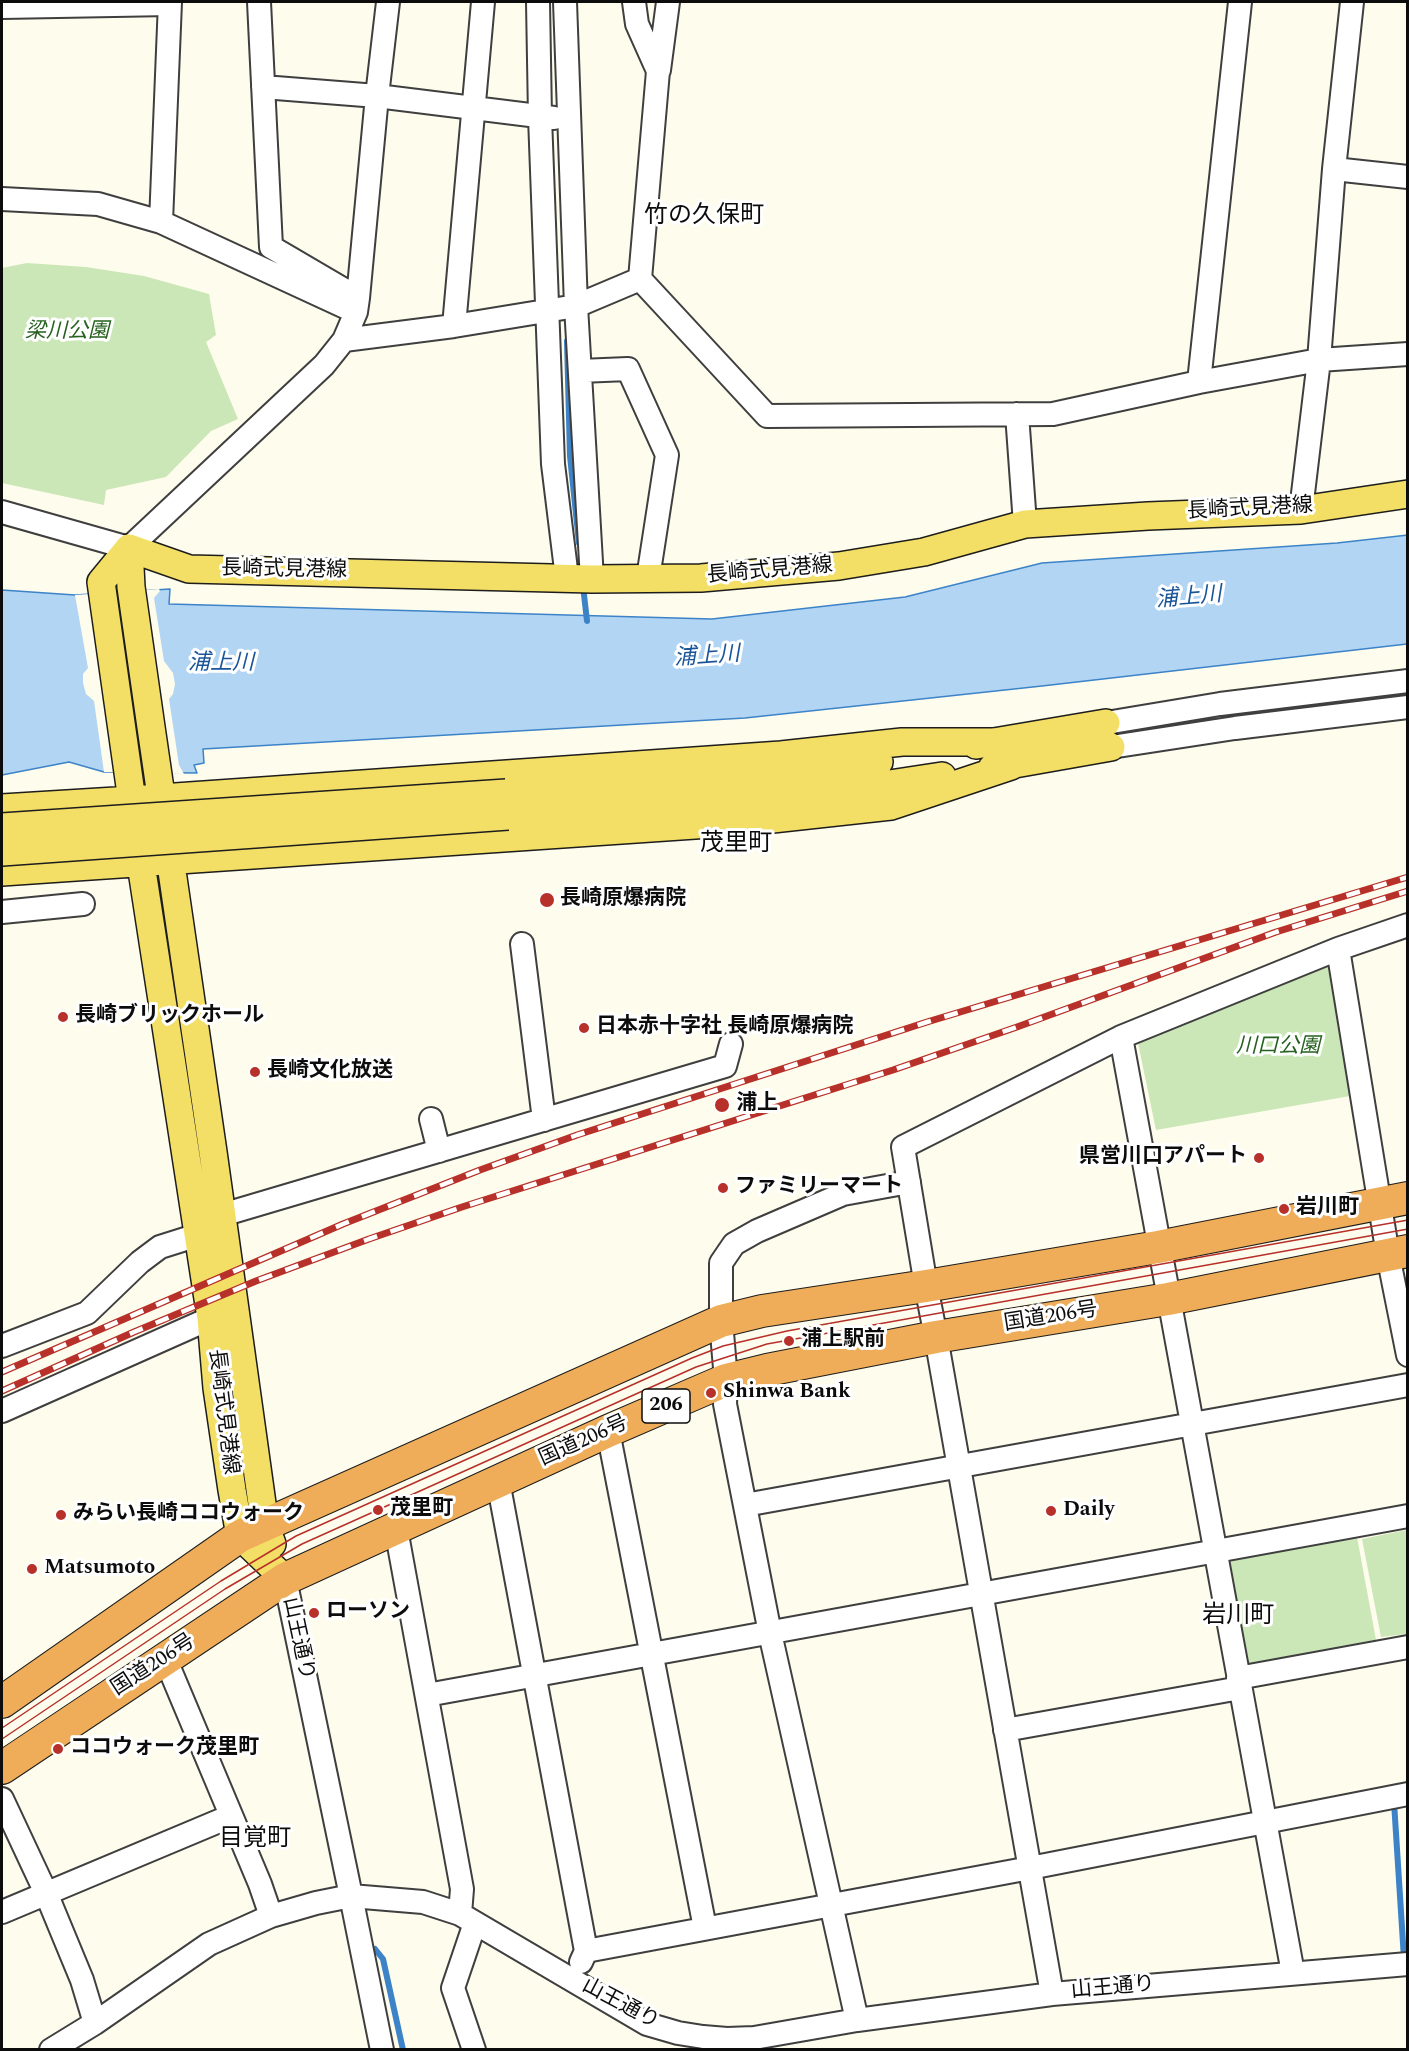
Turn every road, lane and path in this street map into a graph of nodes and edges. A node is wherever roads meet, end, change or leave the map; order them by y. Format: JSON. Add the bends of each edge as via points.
{"nodes":[{"id":1,"x":259,"y":2,"type":"edge"},
{"id":2,"x":388,"y":2,"type":"edge"},
{"id":3,"x":483,"y":2,"type":"edge"},
{"id":4,"x":538,"y":2,"type":"edge"},
{"id":5,"x":565,"y":2,"type":"edge"},
{"id":6,"x":634,"y":2,"type":"edge"},
{"id":7,"x":668,"y":2,"type":"edge"},
{"id":8,"x":1240,"y":2,"type":"edge"},
{"id":9,"x":1352,"y":2,"type":"edge"},
{"id":10,"x":170,"y":3,"type":"edge"},
{"id":11,"x":2,"y":7,"type":"edge"},
{"id":12,"x":658,"y":71,"type":"junction"},
{"id":13,"x":263,"y":87,"type":"junction"},
{"id":14,"x":377,"y":96,"type":"junction"},
{"id":15,"x":473,"y":108,"type":"junction"},
{"id":16,"x":540,"y":117,"type":"junction"},
{"id":17,"x":569,"y":120,"type":"junction"},
{"id":18,"x":1334,"y":169,"type":"junction"},
{"id":19,"x":1407,"y":177,"type":"edge"},
{"id":20,"x":2,"y":200,"type":"edge"},
{"id":21,"x":161,"y":222,"type":"junction"},
{"id":22,"x":640,"y":279,"type":"junction"},
{"id":23,"x":357,"y":305,"type":"junction"},
{"id":24,"x":576,"y":306,"type":"junction"},
{"id":25,"x":548,"y":309,"type":"junction"},
{"id":26,"x":454,"y":326,"type":"junction"},
{"id":27,"x":344,"y":340,"type":"junction"},
{"id":28,"x":1407,"y":354,"type":"edge"},
{"id":29,"x":1319,"y":360,"type":"junction"},
{"id":30,"x":580,"y":372,"type":"junction"},
{"id":31,"x":1199,"y":382,"type":"junction"},
{"id":32,"x":1017,"y":414,"type":"junction"},
{"id":33,"x":1407,"y":494,"type":"edge"},
{"id":34,"x":1301,"y":510,"type":"junction"},
{"id":35,"x":2,"y":512,"type":"edge"},
{"id":36,"x":1025,"y":524,"type":"junction"},
{"id":37,"x":129,"y":548,"type":"junction"},
{"id":38,"x":580,"y":578,"type":"junction"},
{"id":39,"x":648,"y":578,"type":"junction"},
{"id":40,"x":1407,"y":681,"type":"edge"},
{"id":41,"x":1407,"y":707,"type":"edge"},
{"id":42,"x":1109,"y":735,"type":"junction"},
{"id":43,"x":992,"y":742,"type":"junction"},
{"id":44,"x":1011,"y":766,"type":"junction"},
{"id":45,"x":160,"y":786,"type":"junction"},
{"id":46,"x":130,"y":789,"type":"junction"},
{"id":47,"x":507,"y":805,"type":"junction"},
{"id":48,"x":2,"y":808,"type":"edge"},
{"id":49,"x":2,"y":827,"type":"edge"},
{"id":50,"x":2,"y":852,"type":"edge"},
{"id":51,"x":170,"y":861,"type":"junction"},
{"id":52,"x":141,"y":864,"type":"junction"},
{"id":53,"x":2,"y":872,"type":"edge"},
{"id":54,"x":83,"y":904,"type":"dead end"},
{"id":55,"x":2,"y":912,"type":"edge"},
{"id":56,"x":1407,"y":925,"type":"edge"},
{"id":57,"x":522,"y":944,"type":"dead end"},
{"id":58,"x":1338,"y":949,"type":"junction"},
{"id":59,"x":1121,"y":1037,"type":"junction"},
{"id":60,"x":731,"y":1044,"type":"dead end"},
{"id":61,"x":431,"y":1119,"type":"dead end"},
{"id":62,"x":544,"y":1120,"type":"junction"},
{"id":63,"x":439,"y":1151,"type":"junction"},
{"id":64,"x":909,"y":1182,"type":"junction"},
{"id":65,"x":1393,"y":1201,"type":"edge"},
{"id":66,"x":222,"y":1215,"type":"junction"},
{"id":67,"x":198,"y":1235,"type":"junction"},
{"id":68,"x":1158,"y":1247,"type":"junction"},
{"id":69,"x":1398,"y":1253,"type":"edge"},
{"id":70,"x":926,"y":1286,"type":"junction"},
{"id":71,"x":1168,"y":1299,"type":"junction"},
{"id":72,"x":211,"y":1318,"type":"junction"},
{"id":73,"x":721,"y":1321,"type":"junction"},
{"id":74,"x":936,"y":1337,"type":"junction"},
{"id":75,"x":2,"y":1346,"type":"edge"},
{"id":76,"x":1407,"y":1355,"type":"edge"},
{"id":77,"x":726,"y":1380,"type":"junction"},
{"id":78,"x":1407,"y":1385,"type":"edge"},
{"id":79,"x":2,"y":1411,"type":"edge"},
{"id":80,"x":1191,"y":1425,"type":"junction"},
{"id":81,"x":608,"y":1431,"type":"junction"},
{"id":82,"x":959,"y":1467,"type":"junction"},
{"id":83,"x":498,"y":1481,"type":"junction"},
{"id":84,"x":745,"y":1505,"type":"junction"},
{"id":85,"x":1407,"y":1516,"type":"edge"},
{"id":86,"x":396,"y":1529,"type":"junction"},
{"id":87,"x":253,"y":1531,"type":"junction"},
{"id":88,"x":1215,"y":1551,"type":"junction"},
{"id":89,"x":285,"y":1579,"type":"junction"},
{"id":90,"x":981,"y":1594,"type":"junction"},
{"id":91,"x":770,"y":1633,"type":"junction"},
{"id":92,"x":1407,"y":1647,"type":"edge"},
{"id":93,"x":652,"y":1654,"type":"junction"},
{"id":94,"x":165,"y":1658,"type":"junction"},
{"id":95,"x":536,"y":1675,"type":"junction"},
{"id":96,"x":1239,"y":1683,"type":"junction"},
{"id":97,"x":427,"y":1695,"type":"junction"},
{"id":98,"x":2,"y":1702,"type":"edge"},
{"id":99,"x":1005,"y":1730,"type":"junction"},
{"id":100,"x":2,"y":1768,"type":"edge"},
{"id":101,"x":1407,"y":1794,"type":"edge"},
{"id":102,"x":2,"y":1799,"type":"edge"},
{"id":103,"x":231,"y":1816,"type":"junction"},
{"id":104,"x":1265,"y":1822,"type":"junction"},
{"id":105,"x":1030,"y":1868,"type":"junction"},
{"id":106,"x":46,"y":1893,"type":"junction"},
{"id":107,"x":351,"y":1896,"type":"junction"},
{"id":108,"x":830,"y":1904,"type":"junction"},
{"id":109,"x":2,"y":1912,"type":"edge"},
{"id":110,"x":271,"y":1916,"type":"junction"},
{"id":111,"x":467,"y":1919,"type":"junction"},
{"id":112,"x":705,"y":1928,"type":"junction"},
{"id":113,"x":586,"y":1951,"type":"junction"},
{"id":114,"x":1407,"y":1964,"type":"edge"},
{"id":115,"x":1293,"y":1973,"type":"junction"},
{"id":116,"x":573,"y":1980,"type":"junction"},
{"id":117,"x":1052,"y":1994,"type":"junction"},
{"id":118,"x":857,"y":2020,"type":"junction"},
{"id":119,"x":95,"y":2023,"type":"junction"},
{"id":120,"x":647,"y":2024,"type":"junction"},
{"id":121,"x":51,"y":2049,"type":"edge"},
{"id":122,"x":382,"y":2049,"type":"edge"},
{"id":123,"x":474,"y":2049,"type":"edge"},
{"id":124,"x":671,"y":2049,"type":"edge"}],
"edges":[{"from":1,"to":13,"type":"street"},
{"from":2,"to":14,"type":"street"},
{"from":3,"to":15,"type":"street"},
{"from":4,"to":16,"type":"street"},
{"from":5,"to":17,"type":"street"},
{"from":6,"to":12,"type":"street","via":[[637,24]]},
{"from":7,"to":12,"type":"street"},
{"from":8,"to":31,"type":"street"},
{"from":9,"to":18,"type":"street"},
{"from":10,"to":11,"type":"street"},
{"from":10,"to":21,"type":"street"},
{"from":12,"to":22,"type":"street"},
{"from":13,"to":14,"type":"street"},
{"from":13,"to":23,"type":"street","via":[[271,247]]},
{"from":14,"to":15,"type":"street"},
{"from":14,"to":23,"type":"street"},
{"from":15,"to":16,"type":"street"},
{"from":15,"to":26,"type":"street"},
{"from":16,"to":17,"type":"street"},
{"from":16,"to":25,"type":"street"},
{"from":17,"to":24,"type":"street"},
{"from":18,"to":19,"type":"street"},
{"from":18,"to":29,"type":"street"},
{"from":20,"to":21,"type":"street","via":[[98,204]]},
{"from":21,"to":23,"type":"street"},
{"from":22,"to":24,"type":"street"},
{"from":22,"to":32,"type":"street","via":[[767,416]]},
{"from":23,"to":27,"type":"street"},
{"from":24,"to":25,"type":"street"},
{"from":24,"to":30,"type":"street"},
{"from":25,"to":26,"type":"street"},
{"from":25,"to":38,"type":"street","via":[[553,464]]},
{"from":26,"to":27,"type":"street"},
{"from":27,"to":37,"type":"street","via":[[324,365]]},
{"from":28,"to":29,"type":"street"},
{"from":29,"to":31,"type":"street"},
{"from":29,"to":34,"type":"street"},
{"from":30,"to":38,"type":"street"},
{"from":30,"to":39,"type":"street","via":[[628,369],[667,456]]},
{"from":31,"to":32,"type":"street","via":[[1053,414]]},
{"from":32,"to":36,"type":"street"},
{"from":33,"to":34,"type":"main road","name":"長崎式見港線"},
{"from":34,"to":36,"type":"main road","name":"長崎式見港線"},
{"from":35,"to":37,"type":"street"},
{"from":36,"to":39,"type":"main road","name":"長崎式見港線","via":[[924,552],[839,566],[701,578]]},
{"from":37,"to":38,"type":"main road","name":"長崎式見港線","via":[[189,569]]},
{"from":37,"to":45,"type":"main road","name":"長崎式見港線","via":[[131,587]]},
{"from":37,"to":46,"type":"main road","name":"長崎式見港線","via":[[101,582]]},
{"from":38,"to":39,"type":"main road","name":"長崎式見港線"},
{"from":40,"to":42,"type":"street","via":[[1220,705]]},
{"from":41,"to":42,"type":"street","via":[[1234,728]]},
{"from":42,"to":43,"type":"main road"},
{"from":42,"to":44,"type":"main road"},
{"from":43,"to":45,"type":"main road","via":[[902,742],[770,755]]},
{"from":43,"to":47,"type":"main road","via":[[822,770]]},
{"from":44,"to":47,"type":"main road","via":[[787,795]]},
{"from":44,"to":51,"type":"main road","via":[[891,807],[754,821]]},
{"from":45,"to":46,"type":"main road"},
{"from":45,"to":51,"type":"main road","name":"長崎式見港線"},
{"from":46,"to":48,"type":"main road"},
{"from":46,"to":52,"type":"main road","name":"長崎式見港線"},
{"from":47,"to":49,"type":"main road","bridge":true},
{"from":47,"to":50,"type":"main road","bridge":true},
{"from":51,"to":52,"type":"main road"},
{"from":51,"to":66,"type":"main road","name":"長崎式見港線"},
{"from":52,"to":53,"type":"main road"},
{"from":52,"to":67,"type":"main road","name":"長崎式見港線"},
{"from":54,"to":55,"type":"street"},
{"from":56,"to":58,"type":"street"},
{"from":57,"to":62,"type":"street"},
{"from":58,"to":59,"type":"street"},
{"from":58,"to":65,"type":"street"},
{"from":59,"to":64,"type":"street","via":[[903,1147]]},
{"from":59,"to":68,"type":"street"},
{"from":60,"to":62,"type":"street","via":[[725,1066]]},
{"from":61,"to":63,"type":"street"},
{"from":62,"to":63,"type":"street"},
{"from":63,"to":66,"type":"street"},
{"from":64,"to":70,"type":"street"},
{"from":64,"to":73,"type":"street","via":[[843,1194],[734,1244],[721,1263]]},
{"from":65,"to":68,"type":"highway","number":"206"},
{"from":65,"to":69,"type":"street"},
{"from":66,"to":87,"type":"main road","name":"長崎式見港線"},
{"from":67,"to":72,"type":"main road","name":"長崎式見港線"},
{"from":67,"to":75,"type":"street","via":[[160,1247],[87,1313]]},
{"from":68,"to":70,"type":"highway","number":"206"},
{"from":68,"to":71,"type":"street"},
{"from":69,"to":71,"type":"highway","name":"国道206号","number":"206"},
{"from":69,"to":76,"type":"street"},
{"from":70,"to":73,"type":"highway","number":"206"},
{"from":70,"to":74,"type":"street"},
{"from":71,"to":74,"type":"highway","name":"国道206号","number":"206"},
{"from":71,"to":80,"type":"street"},
{"from":72,"to":79,"type":"street"},
{"from":72,"to":87,"type":"main road","name":"長崎式見港線","via":[[217,1388]]},
{"from":73,"to":77,"type":"street"},
{"from":73,"to":87,"type":"highway","number":"206"},
{"from":74,"to":77,"type":"highway","name":"国道206号","number":"206"},
{"from":74,"to":82,"type":"street"},
{"from":77,"to":81,"type":"highway","name":"国道206号","number":"206"},
{"from":77,"to":84,"type":"street","via":[[724,1399]]},
{"from":78,"to":80,"type":"street"},
{"from":80,"to":82,"type":"street"},
{"from":80,"to":88,"type":"street"},
{"from":81,"to":83,"type":"highway","name":"国道206号","number":"206"},
{"from":81,"to":93,"type":"street"},
{"from":82,"to":84,"type":"street"},
{"from":82,"to":90,"type":"street"},
{"from":83,"to":86,"type":"highway","name":"国道206号","number":"206"},
{"from":83,"to":95,"type":"street"},
{"from":84,"to":91,"type":"street"},
{"from":85,"to":88,"type":"street"},
{"from":86,"to":89,"type":"highway","name":"国道206号","number":"206"},
{"from":86,"to":97,"type":"street"},
{"from":87,"to":89,"type":"main road"},
{"from":87,"to":98,"type":"highway","number":"206"},
{"from":88,"to":90,"type":"street"},
{"from":88,"to":96,"type":"street"},
{"from":89,"to":94,"type":"highway","name":"国道206号","number":"206"},
{"from":89,"to":107,"type":"street","name":"山王通り"},
{"from":90,"to":91,"type":"street"},
{"from":90,"to":99,"type":"street"},
{"from":91,"to":93,"type":"street"},
{"from":91,"to":108,"type":"street"},
{"from":92,"to":96,"type":"street"},
{"from":93,"to":95,"type":"street"},
{"from":93,"to":112,"type":"street"},
{"from":94,"to":100,"type":"highway","name":"国道206号","number":"206"},
{"from":94,"to":103,"type":"street"},
{"from":95,"to":97,"type":"street"},
{"from":95,"to":113,"type":"street"},
{"from":96,"to":99,"type":"street"},
{"from":96,"to":104,"type":"street"},
{"from":97,"to":111,"type":"street"},
{"from":99,"to":105,"type":"street"},
{"from":101,"to":104,"type":"street"},
{"from":102,"to":106,"type":"street"},
{"from":103,"to":106,"type":"street"},
{"from":103,"to":110,"type":"street"},
{"from":104,"to":105,"type":"street"},
{"from":104,"to":115,"type":"street"},
{"from":105,"to":108,"type":"street"},
{"from":105,"to":117,"type":"street"},
{"from":106,"to":109,"type":"street"},
{"from":106,"to":119,"type":"street","via":[[82,1980]]},
{"from":107,"to":110,"type":"street"},
{"from":107,"to":111,"type":"street","name":"山王通り","via":[[423,1902]]},
{"from":107,"to":122,"type":"street"},
{"from":108,"to":112,"type":"street"},
{"from":108,"to":118,"type":"street"},
{"from":110,"to":119,"type":"street","via":[[209,1944]]},
{"from":111,"to":116,"type":"street","name":"山王通り"},
{"from":111,"to":123,"type":"street","via":[[453,1988]]},
{"from":112,"to":113,"type":"street"},
{"from":113,"to":116,"type":"street"},
{"from":114,"to":115,"type":"street","name":"山王通り"},
{"from":115,"to":117,"type":"street","name":"山王通り"},
{"from":116,"to":120,"type":"street","name":"山王通り"},
{"from":117,"to":118,"type":"street","name":"山王通り"},
{"from":118,"to":120,"type":"street","name":"山王通り","via":[[727,2039],[678,2033]]},
{"from":119,"to":121,"type":"street"},
{"from":120,"to":124,"type":"street"}]}
